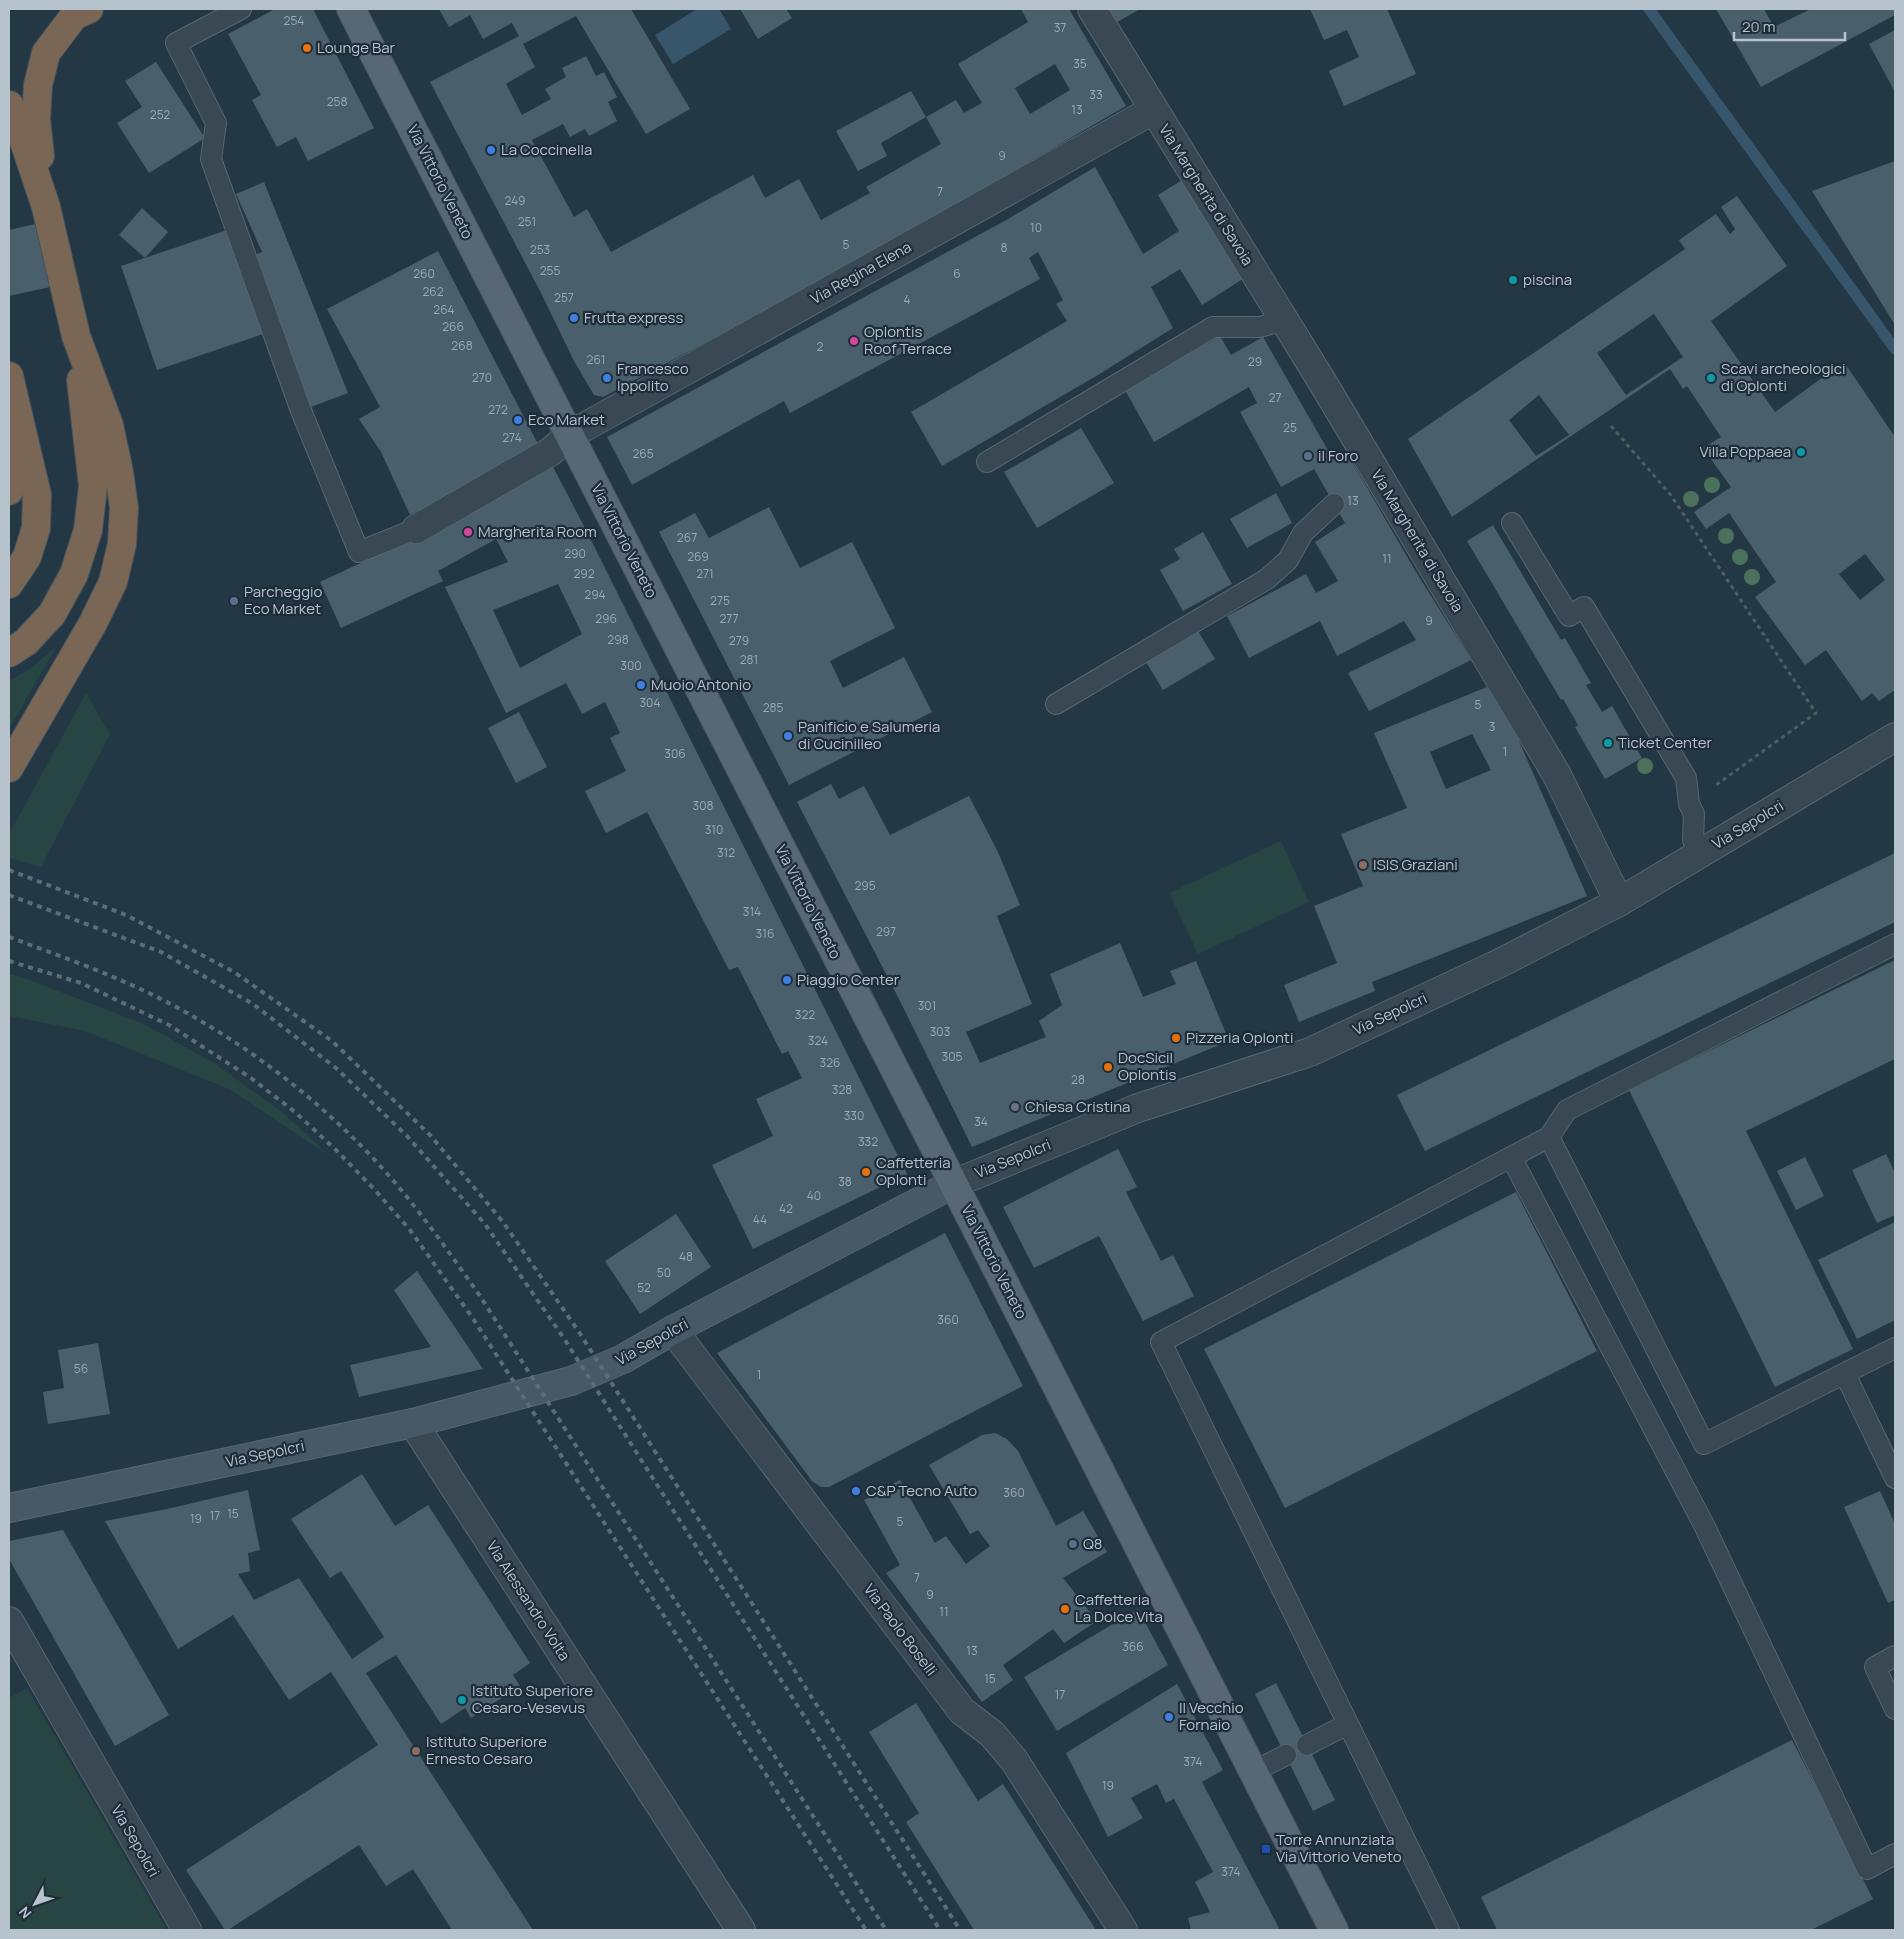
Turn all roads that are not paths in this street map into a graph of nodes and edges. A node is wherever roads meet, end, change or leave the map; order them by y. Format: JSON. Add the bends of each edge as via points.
{"nodes":[{"id":1,"x":89,"y":9,"type":"edge"},
{"id":2,"x":241,"y":9,"type":"edge"},
{"id":3,"x":351,"y":9,"type":"edge"},
{"id":4,"x":1092,"y":9,"type":"edge"},
{"id":5,"x":9,"y":105,"type":"edge"},
{"id":6,"x":1153,"y":110,"type":"junction"},
{"id":7,"x":46,"y":207,"type":"junction"},
{"id":8,"x":1284,"y":320,"type":"junction"},
{"id":9,"x":76,"y":336,"type":"junction"},
{"id":10,"x":9,"y":376,"type":"edge"},
{"id":11,"x":19,"y":420,"type":"junction"},
{"id":12,"x":570,"y":435,"type":"junction"},
{"id":13,"x":987,"y":462,"type":"dead end"},
{"id":14,"x":9,"y":490,"type":"edge"},
{"id":15,"x":1334,"y":504,"type":"dead end"},
{"id":16,"x":1512,"y":523,"type":"dead end"},
{"id":17,"x":416,"y":529,"type":"joint"},
{"id":18,"x":9,"y":584,"type":"edge"},
{"id":19,"x":9,"y":653,"type":"edge"},
{"id":20,"x":1056,"y":704,"type":"dead end"},
{"id":21,"x":1895,"y":737,"type":"edge"},
{"id":22,"x":9,"y":768,"type":"edge"},
{"id":23,"x":1701,"y":854,"type":"junction"},
{"id":24,"x":1619,"y":902,"type":"junction"},
{"id":25,"x":1895,"y":944,"type":"edge"},
{"id":26,"x":1549,"y":1137,"type":"junction"},
{"id":27,"x":1511,"y":1157,"type":"junction"},
{"id":28,"x":953,"y":1184,"type":"junction"},
{"id":29,"x":673,"y":1330,"type":"junction"},
{"id":30,"x":1895,"y":1348,"type":"edge"},
{"id":31,"x":1845,"y":1374,"type":"junction"},
{"id":32,"x":413,"y":1423,"type":"junction"},
{"id":33,"x":1895,"y":1478,"type":"edge"},
{"id":34,"x":9,"y":1508,"type":"edge"},
{"id":35,"x":9,"y":1622,"type":"edge"},
{"id":36,"x":1895,"y":1656,"type":"edge"},
{"id":37,"x":1895,"y":1709,"type":"edge"},
{"id":38,"x":1348,"y":1724,"type":"junction"},
{"id":39,"x":1307,"y":1745,"type":"dead end"},
{"id":40,"x":1286,"y":1755,"type":"dead end"},
{"id":41,"x":1253,"y":1772,"type":"junction"},
{"id":42,"x":1895,"y":1854,"type":"edge"},
{"id":43,"x":187,"y":1930,"type":"edge"},
{"id":44,"x":741,"y":1930,"type":"edge"},
{"id":45,"x":1123,"y":1930,"type":"edge"},
{"id":46,"x":1334,"y":1930,"type":"edge"},
{"id":47,"x":1449,"y":1930,"type":"edge"}],
"edges":[{"from":1,"to":7,"type":"highway","via":[[74,16],[46,53],[38,85],[36,119]]},
{"from":2,"to":17,"type":"lane","via":[[176,43],[216,123],[211,159],[300,408],[359,552]]},
{"from":3,"to":12,"type":"main road","name":"Via Vittorio Veneto"},
{"from":4,"to":6,"type":"street","name":"Via Margherita di Savoia"},
{"from":5,"to":7,"type":"highway"},
{"from":6,"to":8,"type":"street","name":"Via Margherita di Savoia"},
{"from":6,"to":12,"type":"street","name":"Via Regina Elena"},
{"from":7,"to":9,"type":"highway"},
{"from":8,"to":13,"type":"lane","via":[[1260,327],[1214,327]]},
{"from":8,"to":24,"type":"street","name":"Via Margherita di Savoia","via":[[1373,482],[1557,774]]},
{"from":9,"to":19,"type":"highway","via":[[93,486],[88,530],[74,574],[52,614],[26,642]]},
{"from":9,"to":22,"type":"highway","via":[[109,425],[124,508],[122,544],[113,582],[93,623]]},
{"from":10,"to":11,"type":"highway"},
{"from":11,"to":14,"type":"highway"},
{"from":11,"to":18,"type":"highway","via":[[37,495],[36,528],[27,557]]},
{"from":12,"to":17,"type":"street","via":[[550,452]]},
{"from":12,"to":28,"type":"main road","name":"Via Vittorio Veneto"},
{"from":15,"to":20,"type":"lane","via":[[1303,533],[1288,560],[1267,579]]},
{"from":16,"to":23,"type":"lane","via":[[1569,616],[1584,607],[1686,778],[1689,804],[1694,814],[1693,840]]},
{"from":21,"to":23,"type":"street","name":"Via Sepolcri"},
{"from":23,"to":24,"type":"street","name":"Via Sepolcri"},
{"from":24,"to":28,"type":"street","name":"Via Sepolcri","via":[[1498,964],[1310,1052],[1138,1108]]},
{"from":25,"to":26,"type":"lane","via":[[1567,1110]]},
{"from":26,"to":27,"type":"lane"},
{"from":26,"to":31,"type":"lane","via":[[1704,1444]]},
{"from":27,"to":38,"type":"lane","via":[[1161,1342]]},
{"from":27,"to":42,"type":"lane","via":[[1704,1525],[1867,1868]]},
{"from":28,"to":29,"type":"street","name":"Via Sepolcri"},
{"from":28,"to":41,"type":"main road","name":"Via Vittorio Veneto"},
{"from":29,"to":32,"type":"street","name":"Via Sepolcri","via":[[623,1359],[571,1381]]},
{"from":29,"to":45,"type":"street","name":"Via Paolo Boselli","via":[[962,1711],[992,1734],[1014,1760]]},
{"from":30,"to":31,"type":"lane"},
{"from":31,"to":33,"type":"lane"},
{"from":32,"to":34,"type":"street","name":"Via Sepolcri"},
{"from":32,"to":44,"type":"street","name":"Via Alessandro Volta"},
{"from":35,"to":43,"type":"street","name":"Via Sepolcri"},
{"from":36,"to":37,"type":"lane","via":[[1874,1667]]},
{"from":38,"to":39,"type":"lane"},
{"from":38,"to":47,"type":"lane"},
{"from":40,"to":41,"type":"lane"},
{"from":41,"to":46,"type":"main road","name":"Via Vittorio Veneto"}]}
